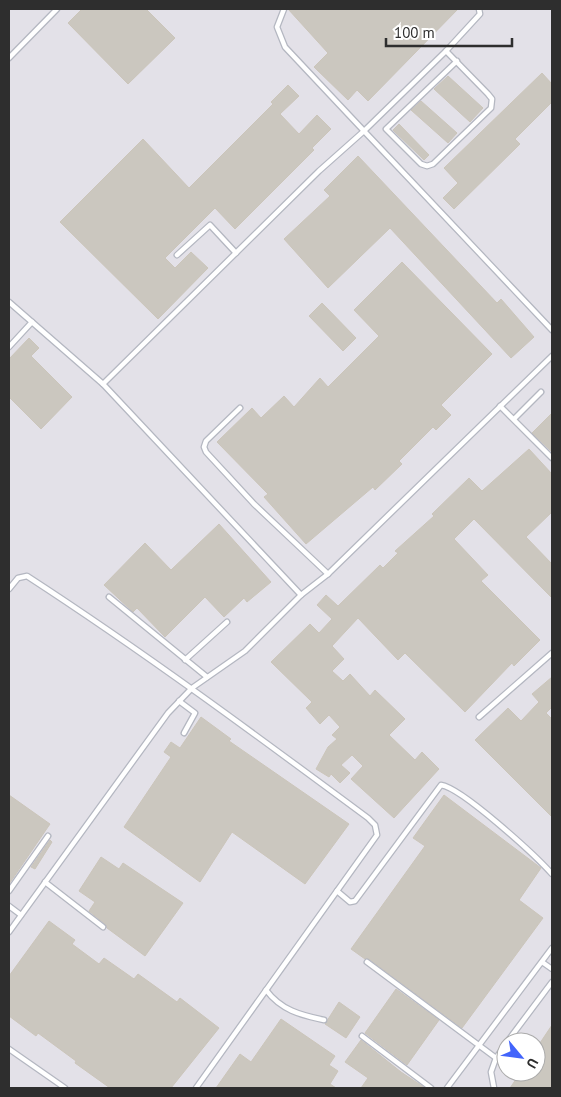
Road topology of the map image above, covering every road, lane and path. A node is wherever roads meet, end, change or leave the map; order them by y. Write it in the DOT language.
graph roads {
  1 [pos="56,9"];
  2 [pos="284,9"];
  3 [pos="479,9"];
  4 [pos="446,51"];
  5 [pos="9,58"];
  6 [pos="457,61"];
  7 [pos="364,131"];
  8 [pos="236,252"];
  9 [pos="177,255"];
  10 [pos="9,302"];
  11 [pos="32,322"];
  12 [pos="552,330"];
  13 [pos="9,346"];
  14 [pos="552,356"];
  15 [pos="103,384"];
  16 [pos="541,392"];
  17 [pos="500,406"];
  18 [pos="240,408"];
  19 [pos="514,419"];
  20 [pos="552,458"];
  21 [pos="328,574"];
  22 [pos="9,589"];
  23 [pos="301,595"];
  24 [pos="108,597"];
  25 [pos="227,622"];
  26 [pos="552,653"];
  27 [pos="185,660"];
  28 [pos="206,677"];
  29 [pos="192,688"];
  30 [pos="179,701"];
  31 [pos="479,717"];
  32 [pos="184,733"];
  33 [pos="48,836"];
  34 [pos="552,874"];
  35 [pos="45,882"];
  36 [pos="9,891"];
  37 [pos="337,891"];
  38 [pos="9,906"];
  39 [pos="21,915"];
  40 [pos="103,927"];
  41 [pos="9,932"];
  42 [pos="552,948"];
  43 [pos="367,962"];
  44 [pos="542,962"];
  45 [pos="552,969"];
  46 [pos="552,982"];
  47 [pos="266,990"];
  48 [pos="324,1020"];
  49 [pos="515,1032"];
  50 [pos="362,1036"];
  51 [pos="480,1044"];
  52 [pos="9,1049"];
  53 [pos="496,1058"];
  54 [pos="65,1088"];
  55 [pos="196,1088"];
  56 [pos="431,1088"];
  57 [pos="447,1088"];
  58 [pos="494,1088"];
  1 -- 5 [label="lane"];
  2 -- 7 [label="lane"];
  3 -- 4 [label="lane"];
  4 -- 6 [label="lane"];
  4 -- 7 [label="lane"];
  6 -- 6 [label="lane"];
  7 -- 8 [label="lane"];
  7 -- 12 [label="lane"];
  8 -- 9 [label="lane"];
  8 -- 15 [label="lane"];
  10 -- 11 [label="lane"];
  11 -- 13 [label="lane"];
  11 -- 15 [label="lane"];
  14 -- 17 [label="lane"];
  15 -- 23 [label="lane"];
  16 -- 19 [label="lane"];
  17 -- 19 [label="lane"];
  17 -- 21 [label="lane"];
  18 -- 21 [label="lane"];
  19 -- 20 [label="lane"];
  21 -- 23 [label="lane"];
  22 -- 29 [label="lane"];
  23 -- 28 [label="lane"];
  24 -- 27 [label="lane"];
  25 -- 27 [label="lane"];
  26 -- 31 [label="lane"];
  27 -- 28 [label="lane"];
  28 -- 29 [label="lane"];
  29 -- 30 [label="lane"];
  29 -- 37 [label="lane"];
  30 -- 32 [label="lane"];
  30 -- 35 [label="lane"];
  33 -- 36 [label="lane"];
  34 -- 37 [label="lane"];
  35 -- 39 [label="lane"];
  35 -- 40 [label="lane"];
  37 -- 47 [label="lane"];
  38 -- 39 [label="lane"];
  39 -- 41 [label="lane"];
  42 -- 44 [label="lane"];
  43 -- 51 [label="lane"];
  44 -- 45 [label="lane"];
  44 -- 51 [label="lane"];
  46 -- 49 [label="lane"];
  47 -- 48 [label="lane"];
  47 -- 55 [label="lane"];
  50 -- 56 [label="lane"];
  51 -- 53 [label="lane"];
  51 -- 57 [label="lane"];
  52 -- 54 [label="lane"];
  53 -- 58 [label="lane"];
}
